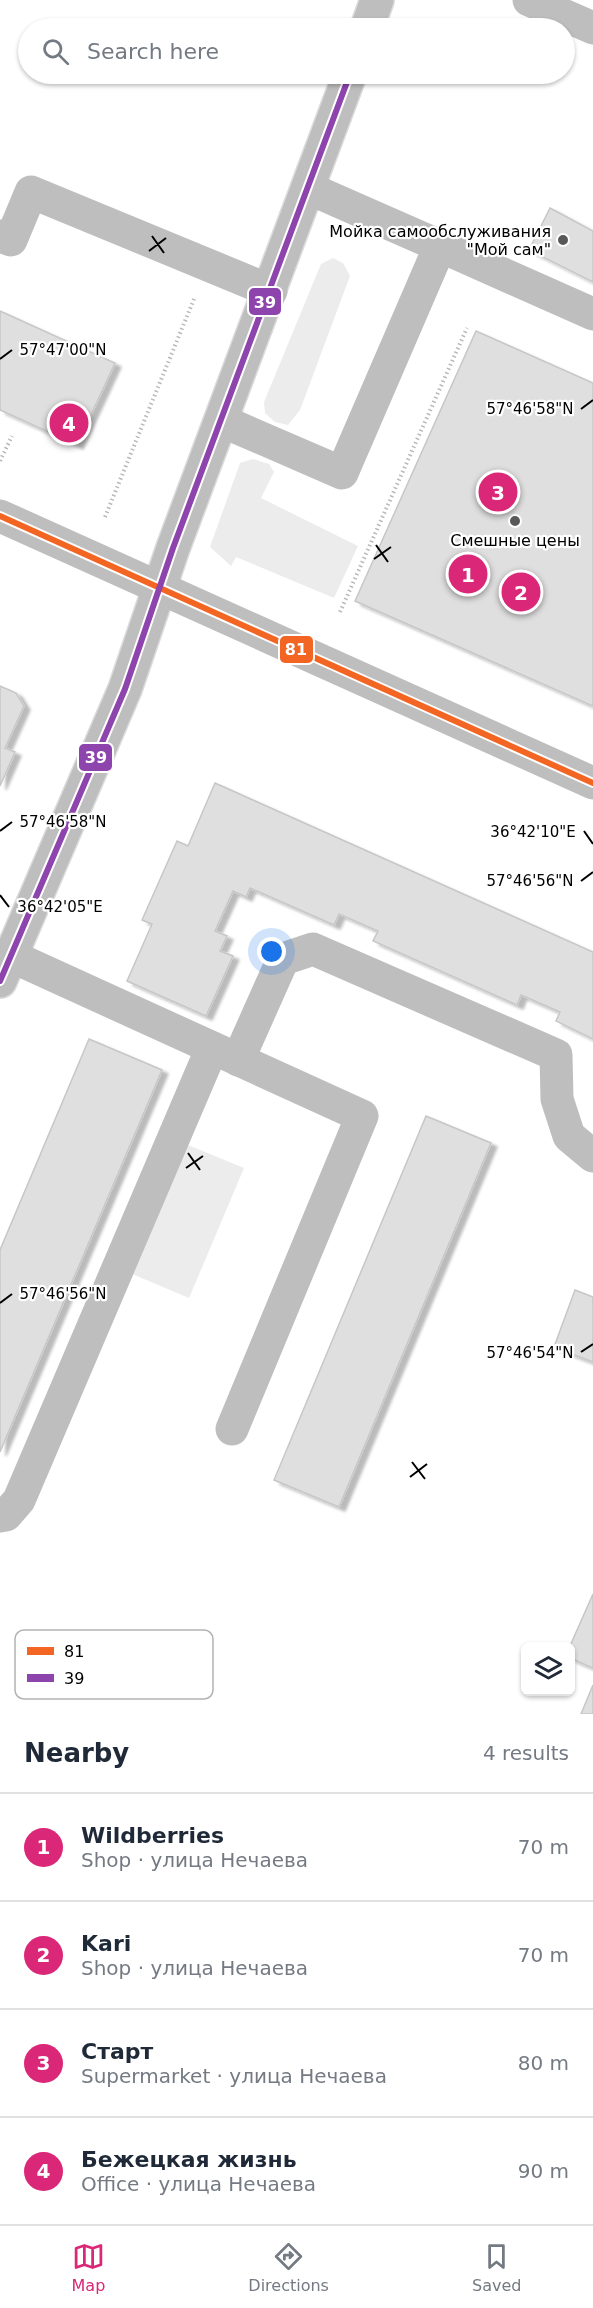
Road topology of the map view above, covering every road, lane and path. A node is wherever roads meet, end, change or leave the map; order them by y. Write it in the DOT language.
graph roads {
  1 [pos="377,0"];
  2 [pos="529,0"];
  3 [pos="371,18"];
  4 [pos="570,18"];
  5 [pos="575,20"];
  6 [pos="593,28"];
  7 [pos="346,84"];
  8 [pos="308,188"];
  9 [pos="0,236"];
  10 [pos="440,246"];
  11 [pos="208,265"];
  12 [pos="271,291"];
  13 [pos="593,314"];
  14 [pos="467,328"];
  15 [pos="222,421"];
  16 [pos="12,436"];
  17 [pos="0,460"];
  18 [pos="0,516"];
  19 [pos="105,517"];
  20 [pos="161,587"];
  21 [pos="340,612"];
  22 [pos="593,783"];
  23 [pos="6,968"];
  24 [pos="225,1054"];
  25 [pos="593,1156"];
  26 [pos="232,1429"];
  27 [pos="0,1516"];
  1 -- 3 [label="main road"];
  2 -- 4 [label="main road"];
  5 -- 6 [label="main road"];
  7 -- 8 [label="main road"];
  8 -- 10 [label="main road"];
  8 -- 12 [label="main road"];
  9 -- 11 [label="main road"];
  10 -- 13 [label="main road"];
  10 -- 15 [label="main road"];
  11 -- 12 [label="main road"];
  11 -- 19 [label="path"];
  12 -- 15 [label="main road"];
  14 -- 21 [label="path"];
  15 -- 20 [label="main road"];
  16 -- 17 [label="path"];
  18 -- 20 [label="main road"];
  20 -- 22 [label="main road"];
  20 -- 23 [label="main road"];
  23 -- 24 [label="main road"];
  24 -- 25 [label="main road"];
  24 -- 26 [label="main road"];
  24 -- 27 [label="main road"];
}
